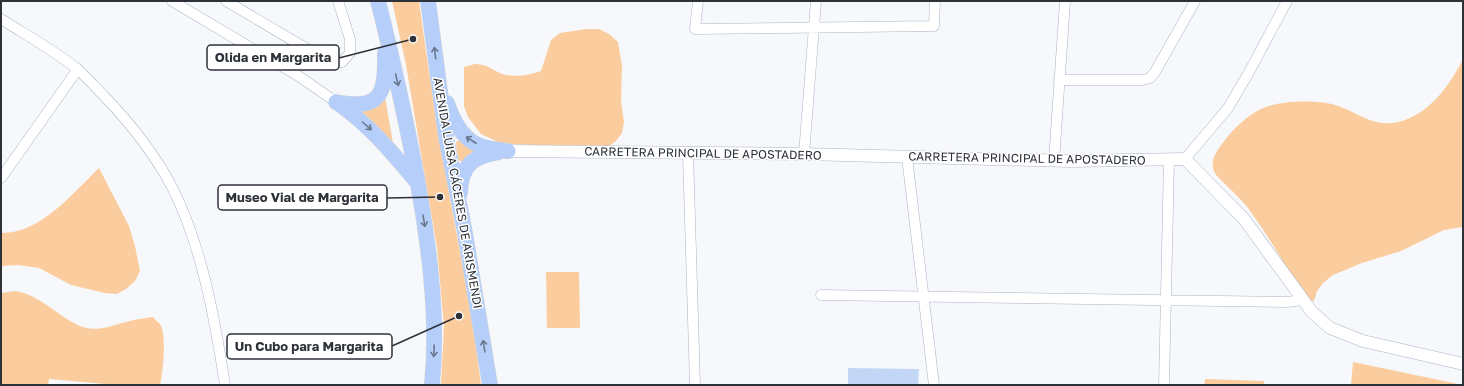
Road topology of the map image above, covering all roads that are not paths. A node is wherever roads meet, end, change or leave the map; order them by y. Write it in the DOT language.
graph roads {
  1 [pos="172,1"];
  2 [pos="226,1"];
  3 [pos="338,1"];
  4 [pos="378,1"];
  5 [pos="428,1"];
  6 [pos="698,1"];
  7 [pos="816,1"];
  8 [pos="935,1"];
  9 [pos="1065,1"];
  10 [pos="1195,1"];
  11 [pos="1287,1"];
  12 [pos="186,5"];
  13 [pos="1,19"];
  14 [pos="384,25"];
  15 [pos="814,28"];
  16 [pos="78,69"];
  17 [pos="437,73"];
  18 [pos="1059,80"];
  19 [pos="336,102"];
  20 [pos="508,151"];
  21 [pos="688,152"];
  22 [pos="804,154"];
  23 [pos="907,157"];
  24 [pos="1185,159"];
  25 [pos="1169,160"];
  26 [pos="1054,161"];
  27 [pos="1,178"];
  28 [pos="418,183"];
  29 [pos="460,208"];
  30 [pos="821,295"];
  31 [pos="924,297"];
  32 [pos="1166,300"];
  33 [pos="1303,300"];
  34 [pos="1463,364"];
  35 [pos="225,385"];
  36 [pos="432,385"];
  37 [pos="490,385"];
  38 [pos="695,385"];
  39 [pos="934,385"];
  40 [pos="1164,385"];
  1 -- 12 [label="street"];
  2 -- 3 [label="street"];
  4 -- 14 [label="main road"];
  17 -- 5 [label="main road, AVENIDA LUISA CÁCERES DE ARISMENDI, one-way"];
  6 -- 15 [label="street"];
  7 -- 15 [label="street"];
  8 -- 15 [label="street"];
  9 -- 18 [label="street"];
  10 -- 18 [label="street"];
  11 -- 24 [label="street"];
  12 -- 19 [label="street"];
  13 -- 16 [label="street"];
  14 -- 19 [label="main road"];
  14 -- 28 [label="main road, one-way"];
  15 -- 22 [label="street"];
  16 -- 27 [label="street"];
  16 -- 35 [label="street"];
  20 -- 17 [label="main road, one-way"];
  17 -- 29 [label="main road, AVENIDA LUISA CÁCERES DE ARISMENDI"];
  18 -- 26 [label="street"];
  19 -- 28 [label="main road, one-way"];
  20 -- 21 [label="street, CARRETERA PRINCIPAL DE APOSTADERO"];
  20 -- 29 [label="main road"];
  21 -- 22 [label="street, CARRETERA PRINCIPAL DE APOSTADERO"];
  21 -- 38 [label="street"];
  22 -- 23 [label="street, CARRETERA PRINCIPAL DE APOSTADERO"];
  23 -- 26 [label="street, CARRETERA PRINCIPAL DE APOSTADERO"];
  23 -- 31 [label="street"];
  24 -- 25 [label="street, CARRETERA PRINCIPAL DE APOSTADERO"];
  24 -- 33 [label="street"];
  25 -- 26 [label="street, CARRETERA PRINCIPAL DE APOSTADERO"];
  25 -- 32 [label="street"];
  28 -- 36 [label="main road, one-way"];
  37 -- 29 [label="main road, AVENIDA LUISA CÁCERES DE ARISMENDI, one-way"];
  30 -- 31 [label="street"];
  31 -- 32 [label="street"];
  31 -- 39 [label="street"];
  32 -- 33 [label="street"];
  32 -- 40 [label="street"];
  33 -- 34 [label="street"];
}
